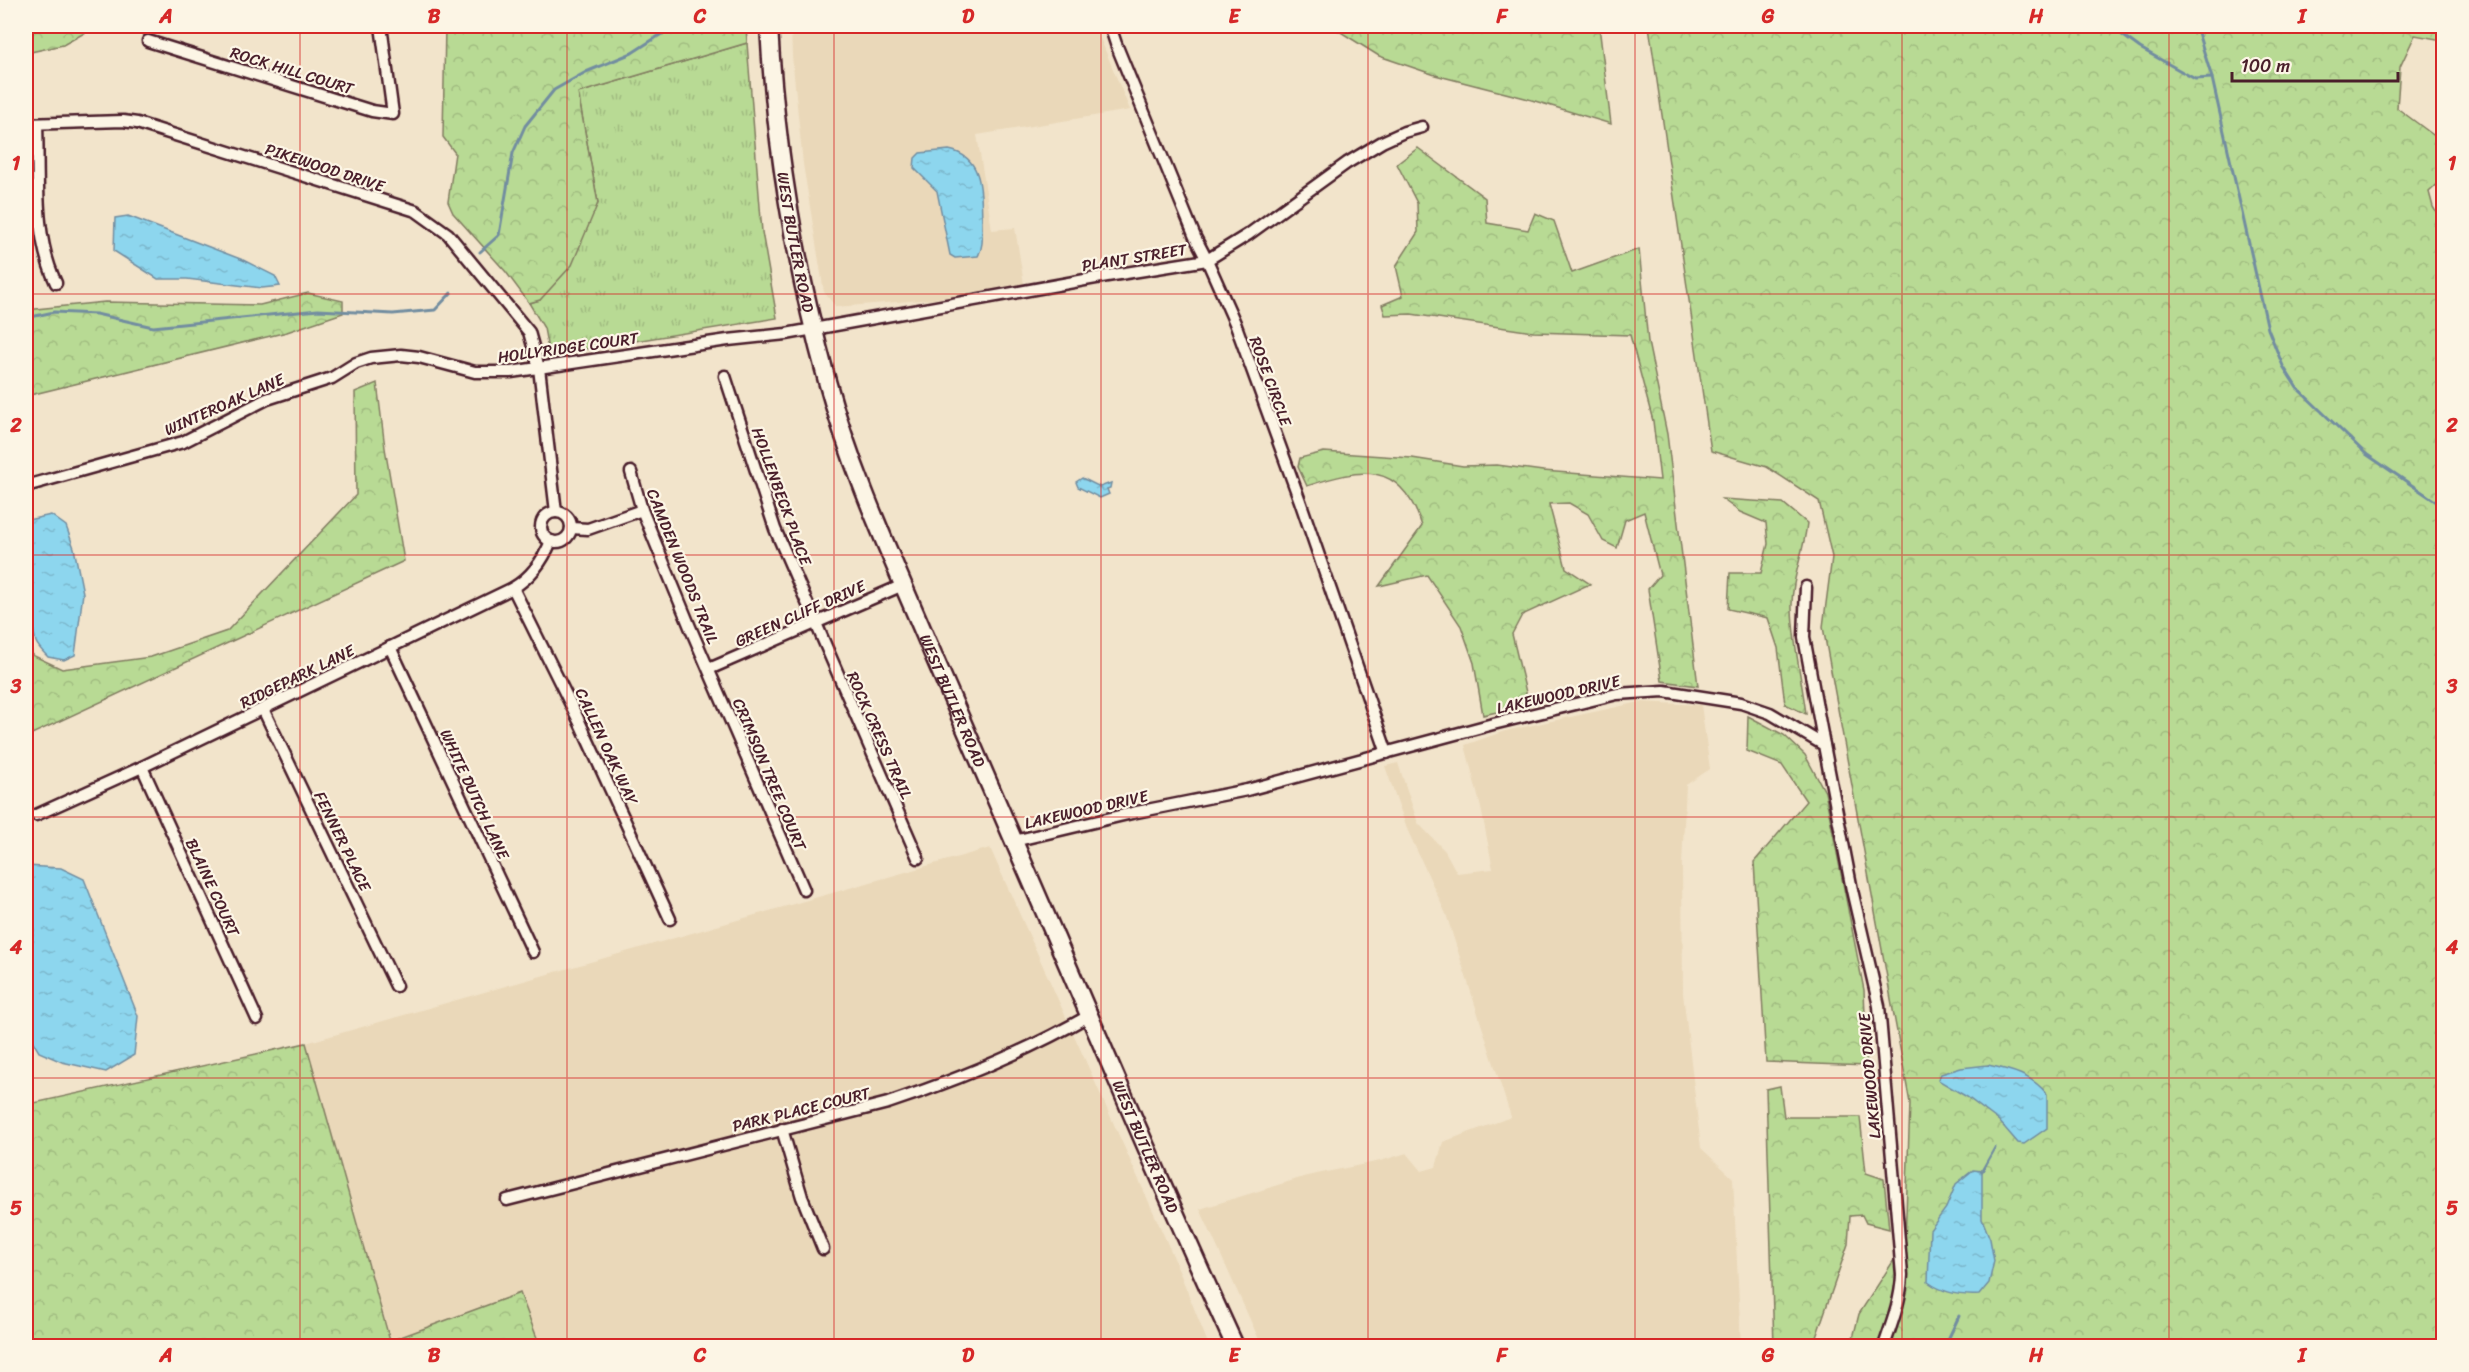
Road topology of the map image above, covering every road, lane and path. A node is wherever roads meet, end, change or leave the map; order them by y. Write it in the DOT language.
graph roads {
  1 [pos="381,26"];
  2 [pos="769,26"];
  3 [pos="1110,26"];
  4 [pos="148,41"];
  5 [pos="31,124"];
  6 [pos="1422,127"];
  7 [pos="1208,260"];
  8 [pos="56,282"];
  9 [pos="814,329"];
  10 [pos="539,368"];
  11 [pos="725,376"];
  12 [pos="332,378"];
  13 [pos="631,472"];
  14 [pos="26,486"];
  15 [pos="642,510"];
  16 [pos="556,513"];
  17 [pos="571,528"];
  18 [pos="551,541"];
  19 [pos="903,585"];
  20 [pos="1806,587"];
  21 [pos="513,588"];
  22 [pos="815,623"];
  23 [pos="390,647"];
  24 [pos="709,669"];
  25 [pos="263,709"];
  26 [pos="1824,745"];
  27 [pos="1387,753"];
  28 [pos="142,767"];
  29 [pos="36,815"];
  30 [pos="1014,841"];
  31 [pos="918,858"];
  32 [pos="804,890"];
  33 [pos="670,919"];
  34 [pos="533,952"];
  35 [pos="396,986"];
  36 [pos="1090,1015"];
  37 [pos="257,1019"];
  38 [pos="782,1129"];
  39 [pos="507,1200"];
  40 [pos="823,1249"];
  41 [pos="1235,1347"];
  42 [pos="1884,1347"];
  1 -- 4 [label="street, ROCK HILL COURT"];
  2 -- 9 [label="main road, WEST BUTLER ROAD"];
  3 -- 7 [label="street, ROSE CIRCLE"];
  5 -- 8 [label="street"];
  5 -- 10 [label="street, PIKEWOOD DRIVE"];
  6 -- 7 [label="street, PLANT STREET"];
  7 -- 9 [label="street, PLANT STREET"];
  7 -- 27 [label="street, ROSE CIRCLE"];
  9 -- 10 [label="street, HOLLYRIDGE COURT"];
  9 -- 19 [label="main road, WEST BUTLER ROAD"];
  10 -- 12 [label="street, HOLLYRIDGE COURT"];
  10 -- 16 [label="street"];
  11 -- 22 [label="street, HOLLENBECK PLACE"];
  12 -- 14 [label="street, WINTEROAK LANE"];
  13 -- 15 [label="street, CAMDEN WOODS TRAIL"];
  15 -- 17 [label="street"];
  15 -- 24 [label="street, CAMDEN WOODS TRAIL"];
  16 -- 17 [label="street"];
  16 -- 18 [label="street"];
  17 -- 18 [label="street"];
  18 -- 21 [label="street, RIDGEPARK LANE"];
  19 -- 22 [label="street, GREEN CLIFF DRIVE"];
  19 -- 30 [label="main road, WEST BUTLER ROAD"];
  20 -- 26 [label="street"];
  21 -- 23 [label="street, RIDGEPARK LANE"];
  21 -- 33 [label="street, CALLEN OAK WAY"];
  22 -- 24 [label="street, GREEN CLIFF DRIVE"];
  22 -- 31 [label="street, ROCK CRESS TRAIL"];
  23 -- 25 [label="street, RIDGEPARK LANE"];
  23 -- 34 [label="street, WHITE DUTCH LANE"];
  24 -- 32 [label="street, CRIMSON TREE COURT"];
  25 -- 28 [label="street, RIDGEPARK LANE"];
  25 -- 35 [label="street, FENNER PLACE"];
  26 -- 27 [label="street, LAKEWOOD DRIVE"];
  26 -- 42 [label="street, LAKEWOOD DRIVE"];
  27 -- 30 [label="street, LAKEWOOD DRIVE"];
  28 -- 29 [label="street, RIDGEPARK LANE"];
  28 -- 37 [label="street, BLAINE COURT"];
  30 -- 36 [label="main road, WEST BUTLER ROAD"];
  36 -- 38 [label="street, PARK PLACE COURT"];
  36 -- 41 [label="main road, WEST BUTLER ROAD"];
  38 -- 39 [label="street, PARK PLACE COURT"];
  38 -- 40 [label="street"];
}
